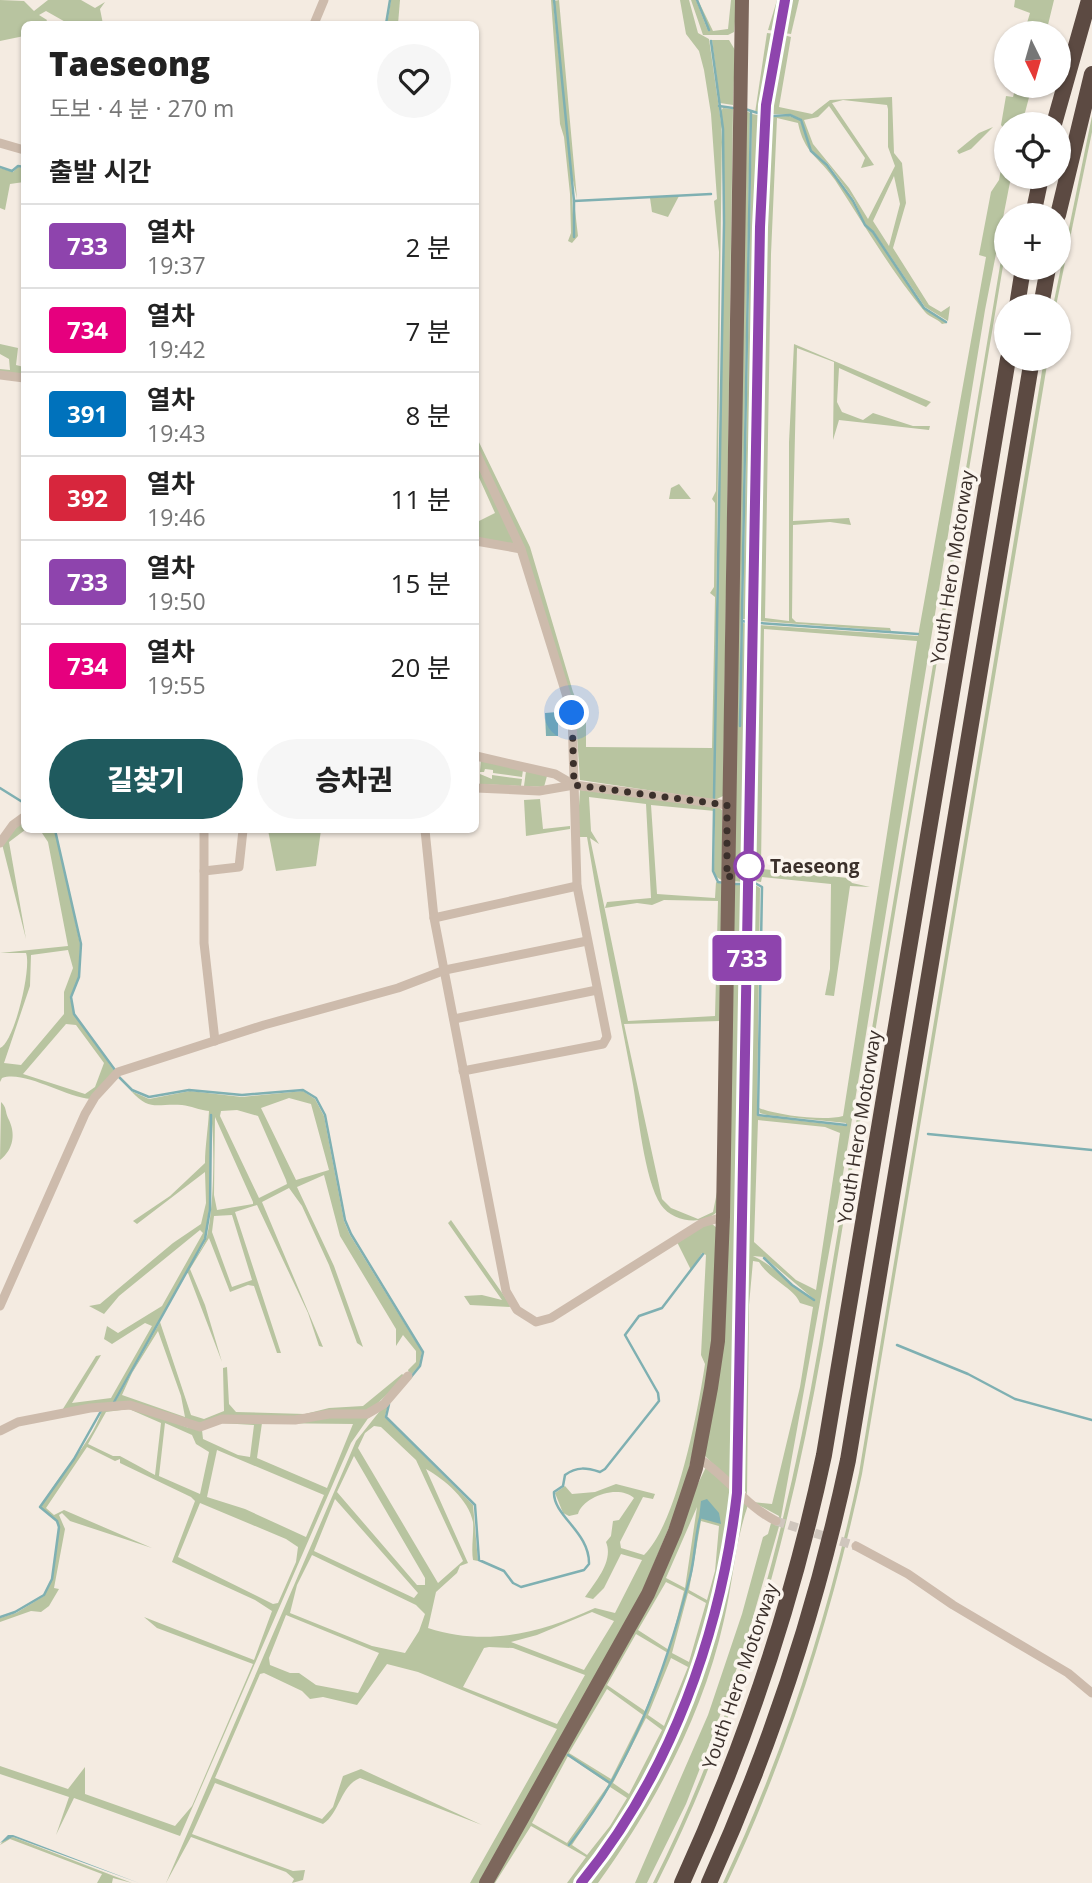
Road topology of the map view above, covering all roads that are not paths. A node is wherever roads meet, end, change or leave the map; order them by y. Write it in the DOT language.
graph roads {
  1 [pos="324,0"];
  2 [pos="742,0"];
  3 [pos="1089,0"];
  4 [pos="315,21"];
  5 [pos="1092,74"];
  6 [pos="1057,112"];
  7 [pos="0,142"];
  8 [pos="21,149"];
  9 [pos="1061,203"];
  10 [pos="1006,371"];
  11 [pos="1030,371"];
  12 [pos="0,375"];
  13 [pos="21,378"];
  14 [pos="479,459"];
  15 [pos="479,542"];
  16 [pos="521,549"];
  17 [pos="479,757"];
  18 [pos="574,785"];
  19 [pos="479,788"];
  20 [pos="727,805"];
  21 [pos="21,819"];
  22 [pos="204,833"];
  23 [pos="243,833"];
  24 [pos="425,833"];
  25 [pos="0,843"];
  26 [pos="204,871"];
  27 [pos="577,886"];
  28 [pos="434,918"];
  29 [pos="587,941"];
  30 [pos="445,970"];
  31 [pos="597,990"];
  32 [pos="454,1019"];
  33 [pos="215,1041"];
  34 [pos="463,1071"];
  35 [pos="723,1217"];
  36 [pos="0,1306"];
  37 [pos="408,1376"];
  38 [pos="0,1430"];
  39 [pos="698,1458"];
  40 [pos="776,1521"];
  41 [pos="856,1546"];
  42 [pos="1092,1693"];
  43 [pos="485,1883"];
  44 [pos="682,1883"];
  45 [pos="709,1883"];
  1 -- 4 [label="street"];
  2 -- 20 [label="main road"];
  3 -- 6 [label="highway"];
  5 -- 9 [label="highway"];
  7 -- 8 [label="street"];
  10 -- 44 [label="highway, Youth Hero Motorway"];
  11 -- 45 [label="highway"];
  12 -- 13 [label="street"];
  14 -- 16 [label="street"];
  15 -- 16 [label="street"];
  16 -- 18 [label="street"];
  17 -- 18 [label="street"];
  18 -- 19 [label="street"];
  18 -- 20 [label="street"];
  18 -- 27 [label="street"];
  20 -- 35 [label="main road"];
  21 -- 25 [label="street"];
  22 -- 26 [label="street"];
  23 -- 26 [label="street"];
  24 -- 28 [label="street"];
  26 -- 33 [label="street"];
  27 -- 28 [label="street"];
  27 -- 29 [label="street"];
  28 -- 30 [label="street"];
  29 -- 30 [label="street"];
  29 -- 31 [label="street"];
  30 -- 32 [label="street"];
  30 -- 33 [label="street"];
  31 -- 32 [label="street"];
  31 -- 34 [label="street"];
  32 -- 34 [label="street"];
  33 -- 36 [label="street"];
  34 -- 35 [label="street"];
  35 -- 39 [label="main road"];
  37 -- 38 [label="street"];
  39 -- 40 [label="street"];
  39 -- 43 [label="main road"];
  41 -- 42 [label="street"];
}
